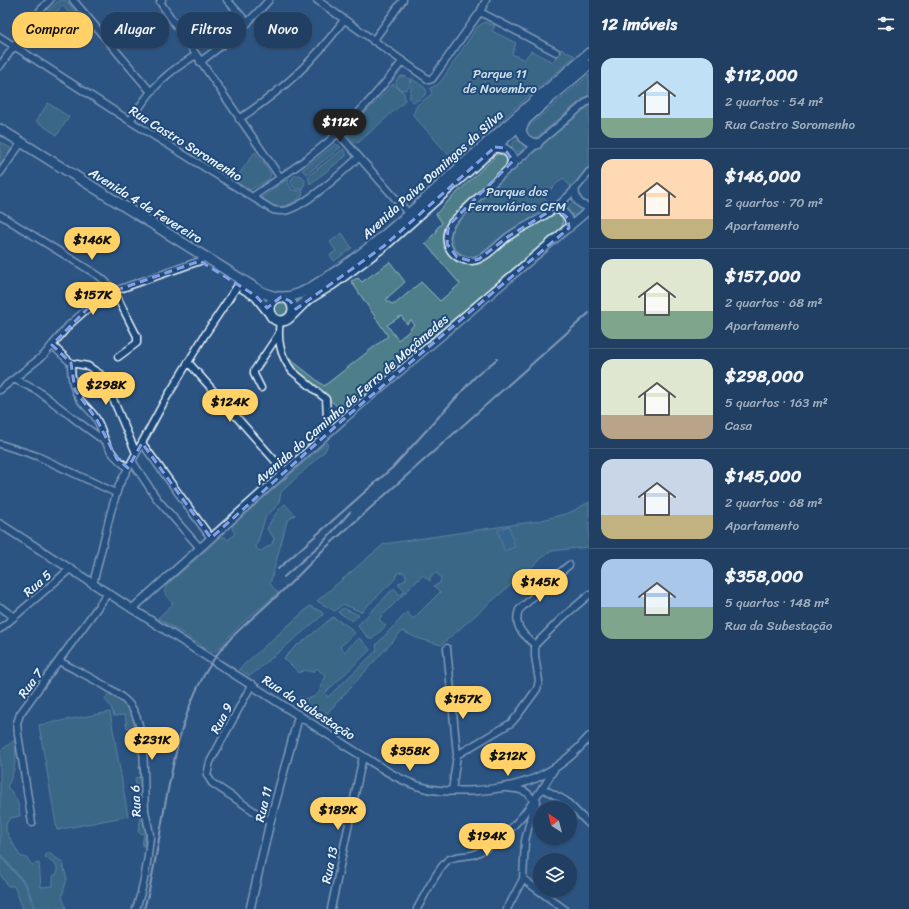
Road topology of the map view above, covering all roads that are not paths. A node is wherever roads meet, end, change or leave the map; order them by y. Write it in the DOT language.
graph roads {
  1 [pos="50,0"];
  2 [pos="73,0"];
  3 [pos="162,0"];
  4 [pos="227,0"];
  5 [pos="269,0"];
  6 [pos="317,0"];
  7 [pos="403,0"];
  8 [pos="486,0"];
  9 [pos="39,12"];
  10 [pos="480,12"];
  11 [pos="344,20"];
  12 [pos="248,23"];
  13 [pos="0,37"];
  14 [pos="373,41"];
  15 [pos="12,45"];
  16 [pos="13,48"];
  17 [pos="17,48"];
  18 [pos="556,52"];
  19 [pos="589,53"];
  20 [pos="196,55"];
  21 [pos="200,62"];
  22 [pos="402,62"];
  23 [pos="589,65"];
  24 [pos="0,66"];
  25 [pos="151,92"];
  26 [pos="589,100"];
  27 [pos="527,118"];
  28 [pos="239,119"];
  29 [pos="130,121"];
  30 [pos="0,128"];
  31 [pos="338,133"];
  32 [pos="0,134"];
  33 [pos="537,144"];
  34 [pos="19,146"];
  35 [pos="495,147"];
  36 [pos="359,157"];
  37 [pos="511,166"];
  38 [pos="589,172"];
  39 [pos="0,173"];
  40 [pos="280,177"];
  41 [pos="576,189"];
  42 [pos="252,197"];
  43 [pos="589,207"];
  44 [pos="555,208"];
  45 [pos="589,210"];
  46 [pos="410,214"];
  47 [pos="0,215"];
  48 [pos="569,228"];
  49 [pos="200,261"];
  50 [pos="238,285"];
  51 [pos="114,291"];
  52 [pos="281,297"];
  53 [pos="271,315"];
  54 [pos="284,319"];
  55 [pos="278,335"];
  56 [pos="52,345"];
  57 [pos="118,357"];
  58 [pos="188,362"];
  59 [pos="71,363"];
  60 [pos="14,379"];
  61 [pos="261,388"];
  62 [pos="0,390"];
  63 [pos="328,433"];
  64 [pos="106,442"];
  65 [pos="142,443"];
  66 [pos="0,444"];
  67 [pos="136,453"];
  68 [pos="132,461"];
  69 [pos="128,468"];
  70 [pos="285,472"];
  71 [pos="116,493"];
  72 [pos="0,524"];
  73 [pos="211,538"];
  74 [pos="200,548"];
  75 [pos="569,565"];
  76 [pos="70,569"];
  77 [pos="93,584"];
  78 [pos="108,593"];
  79 [pos="589,595"];
  80 [pos="0,608"];
  81 [pos="132,609"];
  82 [pos="14,617"];
  83 [pos="0,629"];
  84 [pos="535,645"];
  85 [pos="447,648"];
  86 [pos="59,661"];
  87 [pos="252,684"];
  88 [pos="299,714"];
  89 [pos="589,737"];
  90 [pos="363,756"];
  91 [pos="457,756"];
  92 [pos="556,767"];
  93 [pos="503,788"];
  94 [pos="542,788"];
  95 [pos="452,791"];
  96 [pos="534,801"];
  97 [pos="533,802"];
  98 [pos="270,822"];
  99 [pos="32,824"];
  100 [pos="589,824"];
  101 [pos="523,879"];
  102 [pos="136,909"];
  103 [pos="251,909"];
  104 [pos="331,909"];
  105 [pos="417,909"];
  106 [pos="507,909"];
  107 [pos="564,909"];
  1 -- 9 [label="street"];
  2 -- 25 [label="street"];
  3 -- 20 [label="street"];
  4 -- 12 [label="street"];
  5 -- 12 [label="street"];
  6 -- 11 [label="street"];
  7 -- 14 [label="street"];
  8 -- 10 [label="street"];
  10 -- 18 [label="street"];
  10 -- 22 [label="street"];
  11 -- 14 [label="street"];
  11 -- 28 [label="street"];
  12 -- 21 [label="street"];
  13 -- 15 [label="street, Rua Castro Soromenho"];
  14 -- 22 [label="street"];
  16 -- 24 [label="street"];
  17 -- 29 [label="street, Rua Castro Soromenho"];
  19 -- 46 [label="main road, Avenida Paiva Domingos da Silva"];
  20 -- 21 [label="street"];
  20 -- 25 [label="street"];
  21 -- 28 [label="street"];
  22 -- 31 [label="street"];
  23 -- 27 [label="main road, Avenida Paiva Domingos da Silva"];
  25 -- 29 [label="street"];
  26 -- 33 [label="street"];
  27 -- 33 [label="main road"];
  27 -- 35 [label="main road, Avenida Paiva Domingos da Silva"];
  28 -- 40 [label="street"];
  29 -- 42 [label="street, Rua Castro Soromenho"];
  30 -- 52 [label="main road, Avenida 4 de Fevereiro"];
  31 -- 36 [label="street"];
  31 -- 40 [label="street"];
  32 -- 34 [label="main road, Avenida 4 de Fevereiro"];
  33 -- 37 [label="street"];
  34 -- 39 [label="street"];
  34 -- 49 [label="main road, Avenida 4 de Fevereiro"];
  35 -- 37 [label="main road"];
  35 -- 54 [label="main road, Avenida Paiva Domingos da Silva"];
  36 -- 42 [label="street, Rua Castro Soromenho"];
  36 -- 46 [label="street"];
  37 -- 44 [label="street"];
  38 -- 41 [label="street"];
  40 -- 42 [label="street"];
  41 -- 43 [label="street"];
  41 -- 44 [label="street"];
  44 -- 48 [label="street"];
  45 -- 48 [label="street, Avenida do Caminho de Ferro de Moçâmedes"];
  46 -- 52 [label="main road, Avenida Paiva Domingos da Silva"];
  47 -- 51 [label="street"];
  48 -- 63 [label="street, Avenida do Caminho de Ferro de Moçâmedes"];
  49 -- 50 [label="main road, Avenida 4 de Fevereiro"];
  49 -- 51 [label="street"];
  50 -- 53 [label="main road, Avenida 4 de Fevereiro"];
  50 -- 58 [label="street"];
  51 -- 56 [label="street"];
  51 -- 57 [label="street"];
  52 -- 53 [label="main road"];
  52 -- 54 [label="main road"];
  53 -- 54 [label="main road"];
  54 -- 55 [label="street"];
  55 -- 61 [label="street"];
  55 -- 63 [label="street"];
  56 -- 59 [label="street"];
  56 -- 60 [label="street"];
  58 -- 65 [label="street"];
  58 -- 70 [label="street"];
  59 -- 64 [label="street"];
  59 -- 67 [label="street"];
  60 -- 62 [label="street"];
  60 -- 64 [label="street"];
  63 -- 70 [label="street, Avenida do Caminho de Ferro de Moçâmedes"];
  64 -- 69 [label="street"];
  65 -- 67 [label="street"];
  65 -- 73 [label="street"];
  66 -- 71 [label="street"];
  67 -- 68 [label="street"];
  68 -- 69 [label="street"];
  68 -- 74 [label="street"];
  69 -- 71 [label="street"];
  70 -- 73 [label="street, Avenida do Caminho de Ferro de Moçâmedes"];
  71 -- 77 [label="street"];
  72 -- 76 [label="street, Rua da Subestação"];
  73 -- 74 [label="street, Avenida do Caminho de Ferro de Moçâmedes"];
  74 -- 81 [label="street, Avenida do Caminho de Ferro de Moçâmedes"];
  75 -- 84 [label="street"];
  76 -- 77 [label="street, Rua da Subestação"];
  76 -- 82 [label="street, Rua 5"];
  77 -- 78 [label="street, Rua da Subestação"];
  78 -- 81 [label="street, Rua da Subestação"];
  78 -- 86 [label="street, Rua 7"];
  79 -- 84 [label="street"];
  80 -- 82 [label="street"];
  81 -- 87 [label="street, Rua da Subestação"];
  82 -- 83 [label="street, Rua 5"];
  84 -- 91 [label="street"];
  85 -- 91 [label="street"];
  86 -- 99 [label="street, Rua 7"];
  86 -- 102 [label="street, Rua 6"];
  87 -- 88 [label="street, Rua da Subestação"];
  87 -- 98 [label="street, Rua 9"];
  88 -- 90 [label="street, Rua da Subestação"];
  88 -- 98 [label="street, Rua 11"];
  89 -- 92 [label="street, Rua da Subestação"];
  90 -- 95 [label="street, Rua da Subestação"];
  90 -- 104 [label="street, Rua 13"];
  91 -- 95 [label="street"];
  92 -- 93 [label="street, Rua da Subestação"];
  92 -- 94 [label="street"];
  93 -- 95 [label="street, Rua da Subestação"];
  93 -- 97 [label="street"];
  94 -- 96 [label="street"];
  94 -- 100 [label="street"];
  94 -- 101 [label="street"];
  97 -- 105 [label="street"];
  98 -- 103 [label="street, Rua 11"];
  101 -- 106 [label="street"];
  101 -- 107 [label="street"];
}
